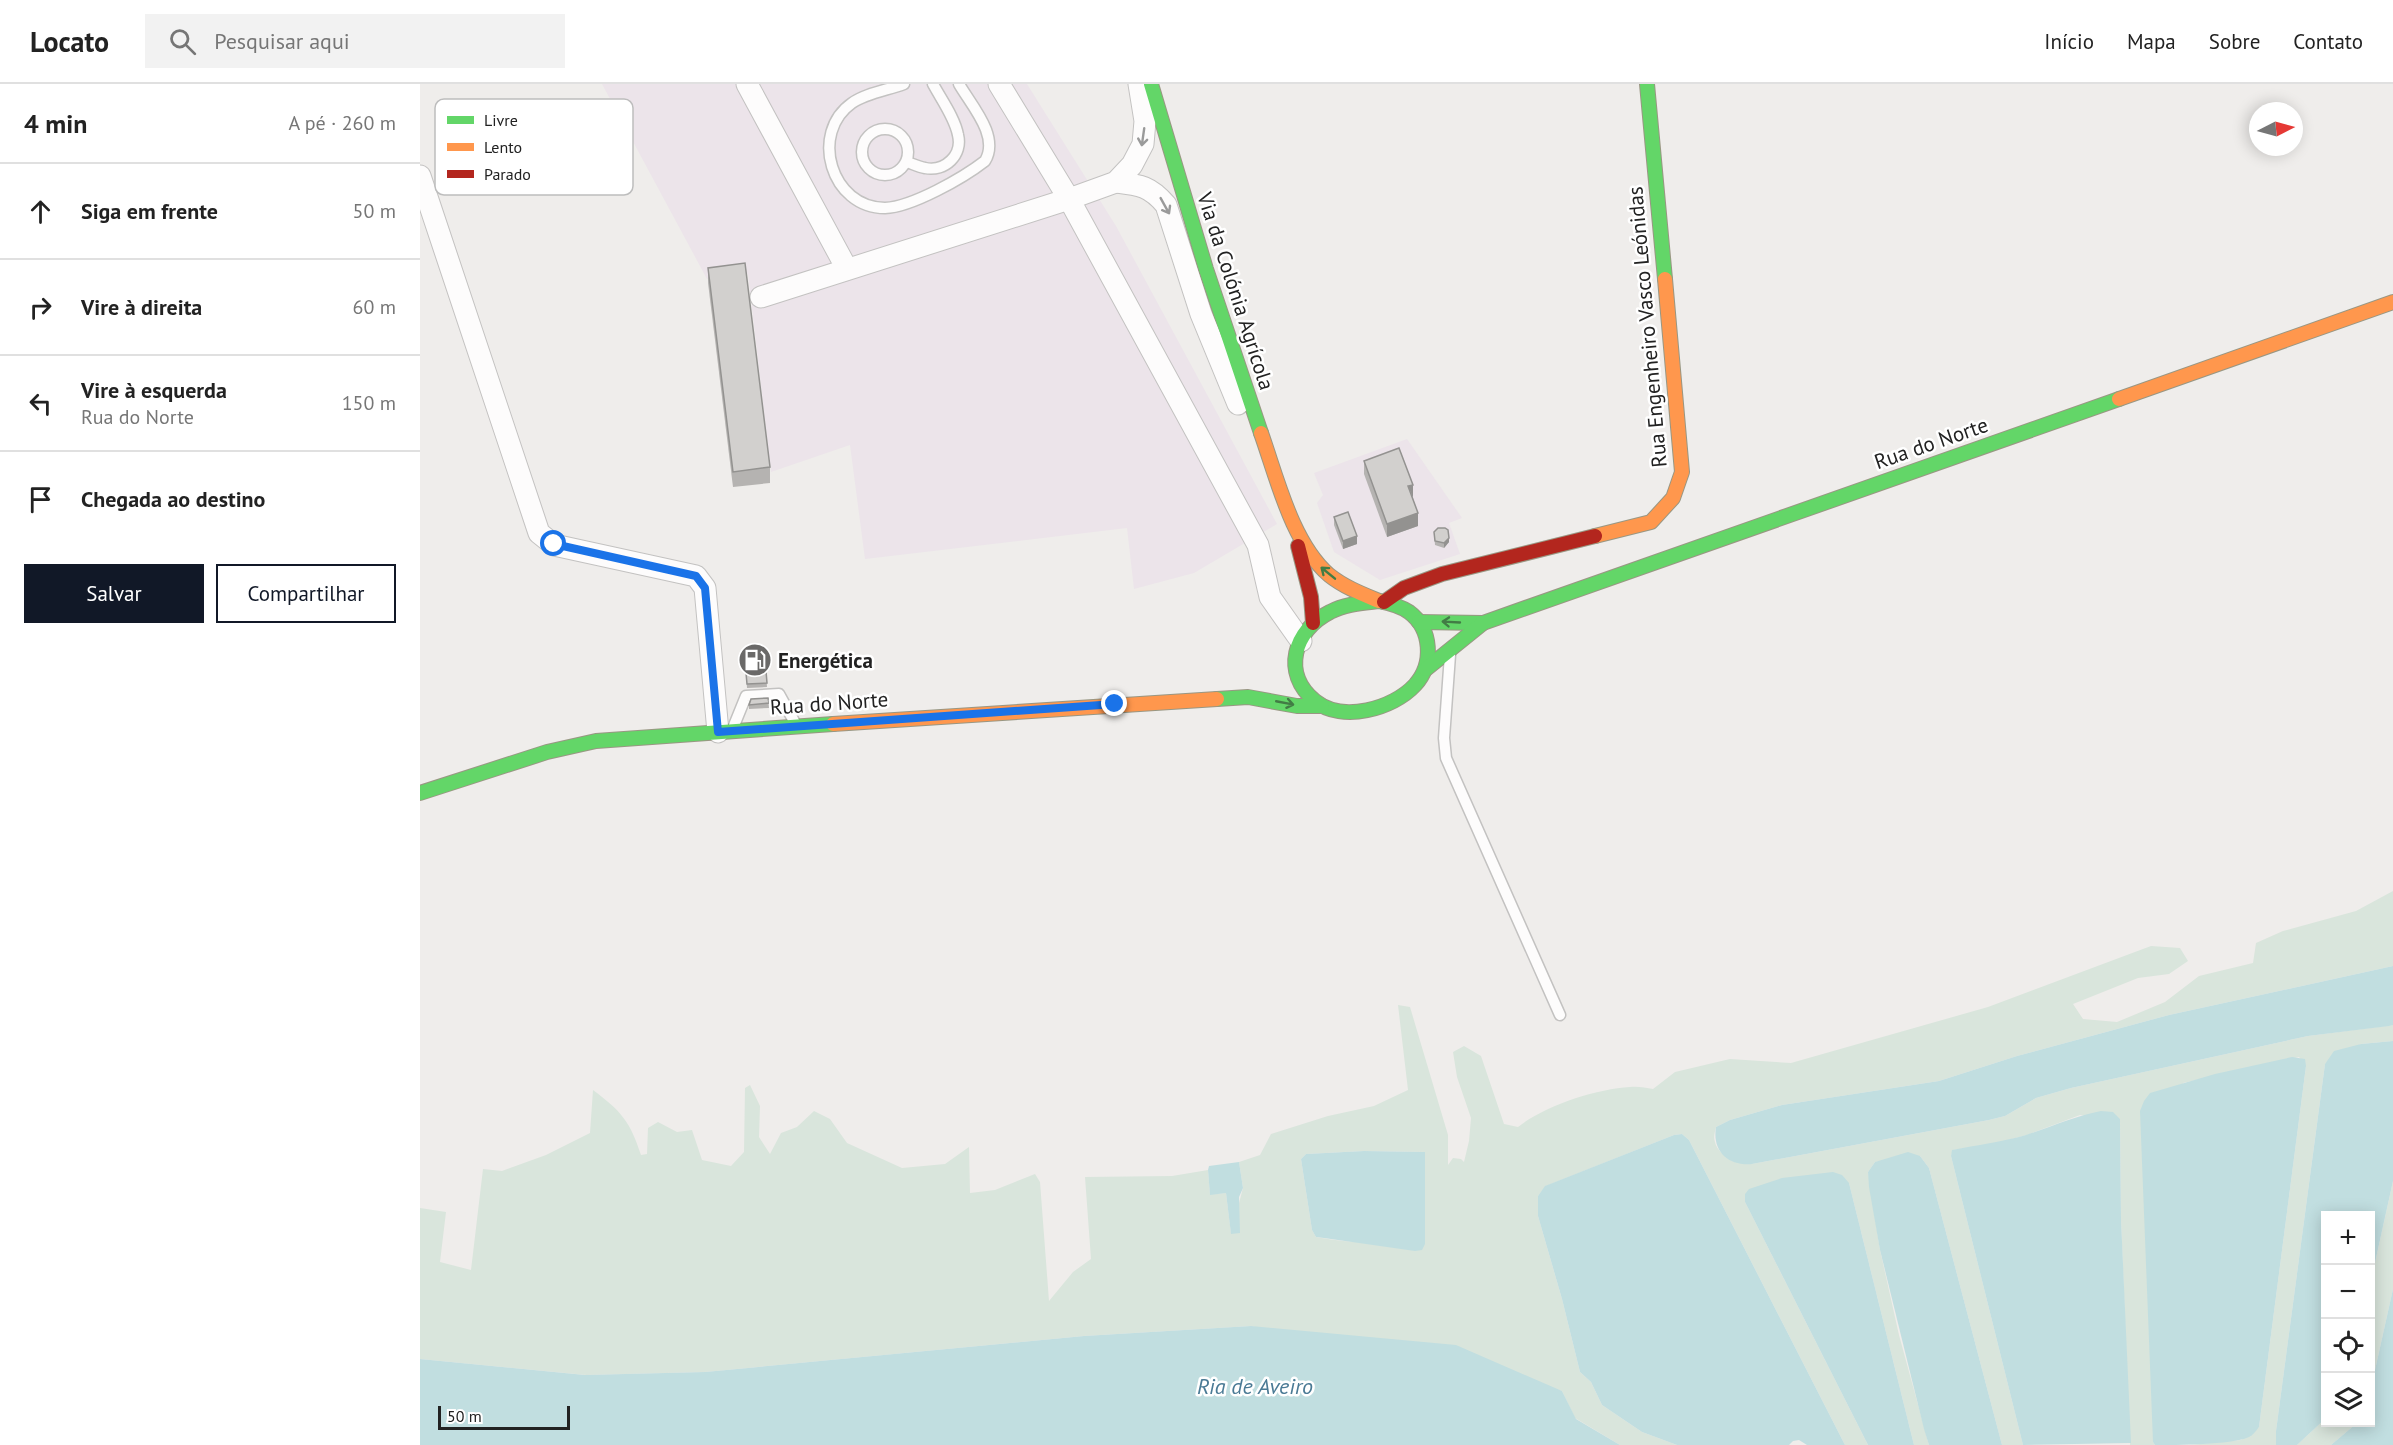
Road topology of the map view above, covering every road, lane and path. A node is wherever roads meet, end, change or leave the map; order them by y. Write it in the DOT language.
graph roads {
  1 [pos="747,84"];
  2 [pos="904,84"];
  3 [pos="933,84"];
  4 [pos="959,84"];
  5 [pos="999,84"];
  6 [pos="1139,84"];
  7 [pos="1151,84"];
  8 [pos="1647,84"];
  9 [pos="907,162"];
  10 [pos="420,176"];
  11 [pos="1116,182"];
  12 [pos="1069,199"];
  13 [pos="848,269"];
  14 [pos="761,297"];
  15 [pos="2393,302"];
  16 [pos="1254,414"];
  17 [pos="1289,509"];
  18 [pos="1442,574"];
  19 [pos="1382,602"];
  20 [pos="1414,617"];
  21 [pos="1313,623"];
  22 [pos="1483,624"];
  23 [pos="1301,641"];
  24 [pos="1450,649"];
  25 [pos="1293,661"];
  26 [pos="1426,669"];
  27 [pos="1283,673"];
  28 [pos="1270,685"];
  29 [pos="1248,697"];
  30 [pos="1322,706"];
  31 [pos="797,726"];
  32 [pos="725,731"];
  33 [pos="420,793"];
  34 [pos="1560,1016"];
  1 -- 13 [label="street"];
  2 -- 4 [label="lane"];
  3 -- 9 [label="lane"];
  5 -- 12 [label="street"];
  6 -- 11 [label="street, one-way"];
  7 -- 16 [label="main road, Via da Colónia Agrícola"];
  8 -- 18 [label="main road, Rua Engenheiro Vasco Leónidas"];
  9 -- 9 [label="lane"];
  10 -- 32 [label="street"];
  11 -- 12 [label="street"];
  11 -- 16 [label="street, one-way"];
  12 -- 13 [label="street"];
  12 -- 23 [label="street"];
  13 -- 14 [label="street"];
  15 -- 22 [label="main road, Rua do Norte"];
  16 -- 17 [label="main road, Via da Colónia Agrícola"];
  19 -- 17 [label="main road, Via da Colónia Agrícola, one-way"];
  17 -- 21 [label="main road, Via da Colónia Agrícola"];
  18 -- 19 [label="main road, Rua Engenheiro Vasco Leónidas"];
  18 -- 20 [label="street"];
  19 -- 20 [label="main road"];
  19 -- 21 [label="main road"];
  22 -- 20 [label="main road, Rua do Norte, one-way"];
  20 -- 26 [label="main road"];
  21 -- 23 [label="main road"];
  22 -- 24 [label="main road, Rua do Norte"];
  23 -- 25 [label="main road"];
  24 -- 26 [label="main road, Rua do Norte"];
  24 -- 34 [label="lane"];
  25 -- 27 [label="main road"];
  25 -- 30 [label="main road"];
  26 -- 30 [label="main road"];
  28 -- 29 [label="main road, Rua do Norte"];
  29 -- 30 [label="main road, Rua do Norte, one-way"];
  29 -- 31 [label="main road, Rua do Norte"];
  31 -- 32 [label="main road, Rua do Norte"];
  31 -- 32 [label="lane"];
  32 -- 33 [label="main road, Rua do Norte"];
}
